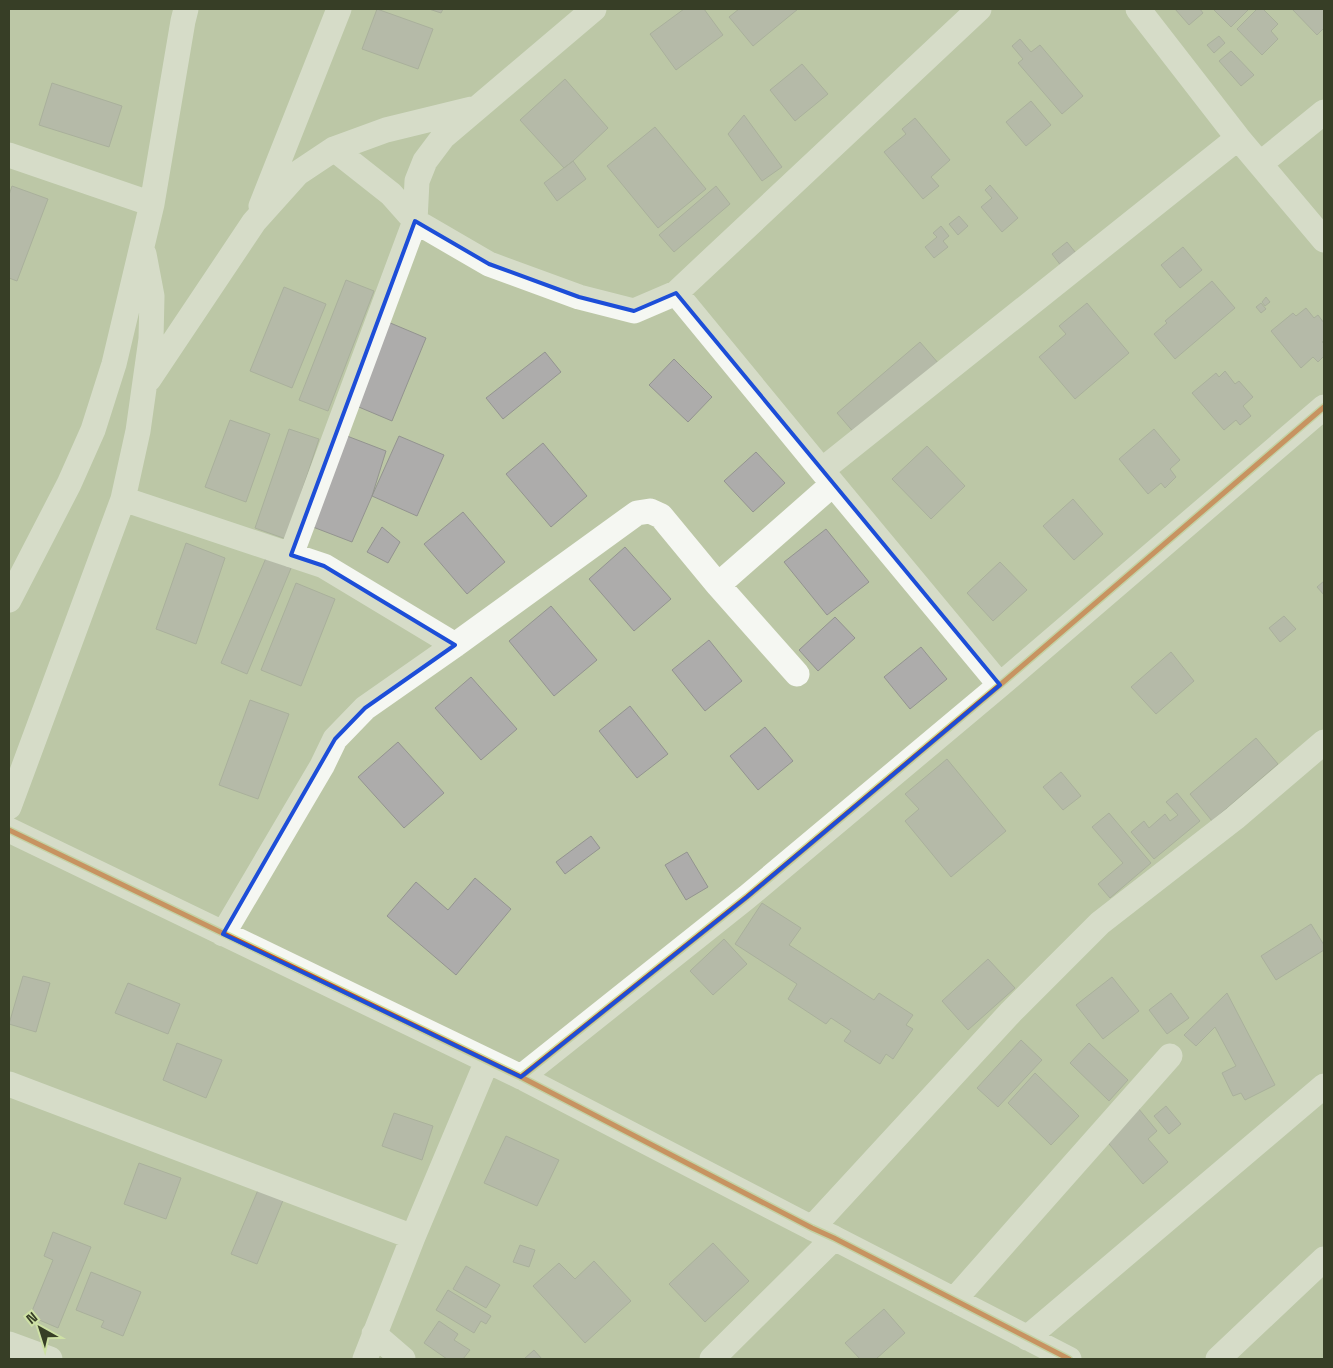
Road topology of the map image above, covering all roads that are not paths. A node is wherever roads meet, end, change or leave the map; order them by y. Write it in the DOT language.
graph roads {
  1 [pos="186,9"];
  2 [pos="339,9"];
  3 [pos="594,9"];
  4 [pos="979,9"];
  5 [pos="1138,9"];
  6 [pos="477,107"];
  7 [pos="1324,112"];
  8 [pos="1238,138"];
  9 [pos="334,149"];
  10 [pos="9,155"];
  11 [pos="1260,164"];
  12 [pos="152,204"];
  13 [pos="415,221"];
  14 [pos="254,222"];
  15 [pos="1324,240"];
  16 [pos="142,246"];
  17 [pos="676,292"];
  18 [pos="145,385"];
  19 [pos="1324,407"];
  20 [pos="827,477"];
  21 [pos="123,499"];
  22 [pos="291,555"];
  23 [pos="718,585"];
  24 [pos="9,600"];
  25 [pos="455,645"];
  26 [pos="797,674"];
  27 [pos="1000,685"];
  28 [pos="1324,742"];
  29 [pos="9,807"];
  30 [pos="9,830"];
  31 [pos="223,934"];
  32 [pos="1170,1056"];
  33 [pos="487,1061"];
  34 [pos="521,1077"];
  35 [pos="9,1084"];
  36 [pos="1324,1086"];
  37 [pos="823,1233"];
  38 [pos="413,1237"];
  39 [pos="1324,1260"];
  40 [pos="954,1300"];
  41 [pos="374,1334"];
  42 [pos="1027,1338"];
  43 [pos="9,1344"];
  44 [pos="50,1359"];
  45 [pos="365,1359"];
  46 [pos="403,1359"];
  47 [pos="712,1359"];
  48 [pos="1068,1359"];
  49 [pos="1218,1359"];
  1 -- 12 [label="street"];
  2 -- 14 [label="street"];
  3 -- 6 [label="street"];
  4 -- 17 [label="street"];
  5 -- 8 [label="street"];
  6 -- 9 [label="street"];
  6 -- 13 [label="street"];
  7 -- 11 [label="street"];
  8 -- 11 [label="street"];
  8 -- 20 [label="street"];
  9 -- 13 [label="street"];
  9 -- 14 [label="street"];
  10 -- 12 [label="street"];
  11 -- 15 [label="street"];
  12 -- 16 [label="street"];
  13 -- 17 [label="street"];
  13 -- 22 [label="street"];
  14 -- 18 [label="street"];
  16 -- 18 [label="street"];
  16 -- 24 [label="street"];
  17 -- 20 [label="street"];
  18 -- 21 [label="street"];
  19 -- 27 [label="street"];
  20 -- 23 [label="street"];
  20 -- 27 [label="street"];
  21 -- 22 [label="street"];
  21 -- 29 [label="street"];
  22 -- 25 [label="street"];
  23 -- 25 [label="street"];
  23 -- 26 [label="street"];
  25 -- 31 [label="street"];
  27 -- 34 [label="street"];
  28 -- 37 [label="street"];
  30 -- 31 [label="street"];
  31 -- 33 [label="street"];
  32 -- 40 [label="street"];
  33 -- 34 [label="street"];
  33 -- 38 [label="street"];
  34 -- 37 [label="street"];
  35 -- 38 [label="street"];
  36 -- 42 [label="street"];
  37 -- 40 [label="street"];
  37 -- 47 [label="street"];
  38 -- 41 [label="street"];
  39 -- 49 [label="street"];
  40 -- 42 [label="street"];
  41 -- 45 [label="street"];
  41 -- 46 [label="street"];
  42 -- 48 [label="street"];
  43 -- 44 [label="street"];
}
